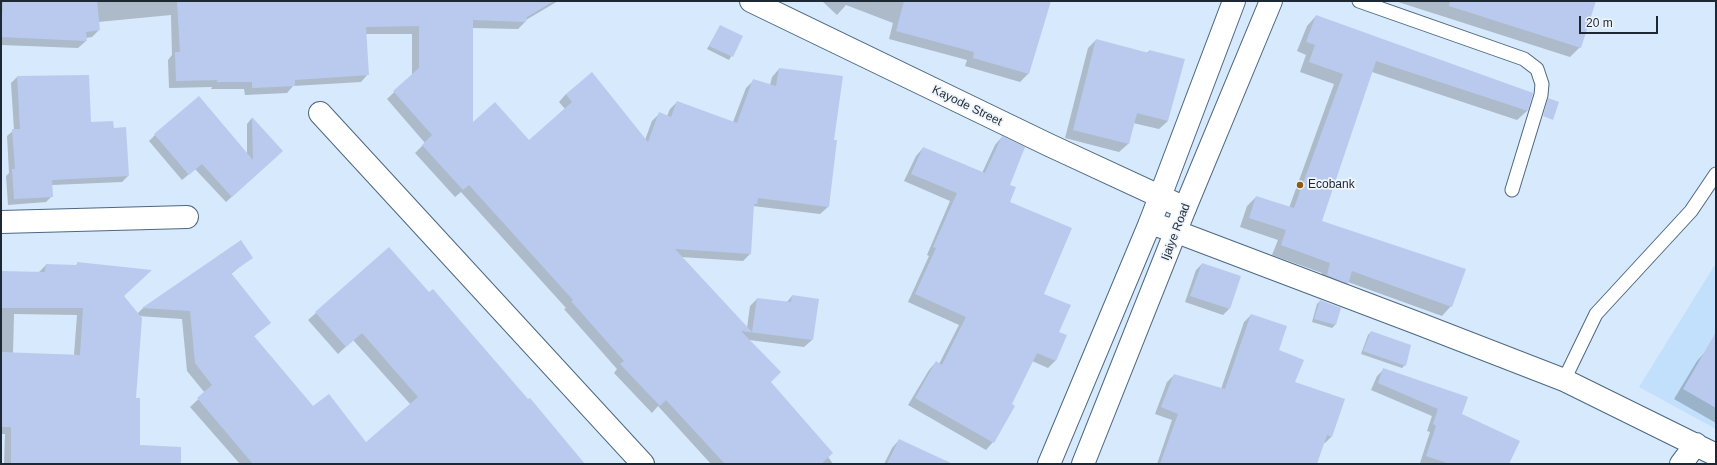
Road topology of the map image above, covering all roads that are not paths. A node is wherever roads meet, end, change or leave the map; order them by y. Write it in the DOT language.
graph roads {
  1 [pos="751,1"];
  2 [pos="1234,1"];
  3 [pos="1271,1"];
  4 [pos="1359,1"];
  5 [pos="320,113"];
  6 [pos="1716,174"];
  7 [pos="1512,190"];
  8 [pos="1160,197"];
  9 [pos="1185,208"];
  10 [pos="187,217"];
  11 [pos="1,222"];
  12 [pos="1150,223"];
  13 [pos="1177,232"];
  14 [pos="1564,380"];
  15 [pos="1696,444"];
  16 [pos="1716,454"];
  17 [pos="643,464"];
  18 [pos="1049,464"];
  19 [pos="1083,464"];
  20 [pos="1681,464"];
  1 -- 8 [label="street, Kayode Street"];
  2 -- 8 [label="street"];
  3 -- 9 [label="street, Ijaiye Road"];
  4 -- 7 [label="lane"];
  5 -- 17 [label="street"];
  6 -- 14 [label="lane"];
  8 -- 9 [label="street, Kayode Street"];
  8 -- 12 [label="street"];
  9 -- 13 [label="street, Ijaiye Road"];
  10 -- 11 [label="street"];
  12 -- 13 [label="street"];
  12 -- 18 [label="street"];
  13 -- 14 [label="street"];
  13 -- 19 [label="street, Ijaiye Road"];
  14 -- 15 [label="street"];
  15 -- 16 [label="street"];
  15 -- 20 [label="street"];
}
